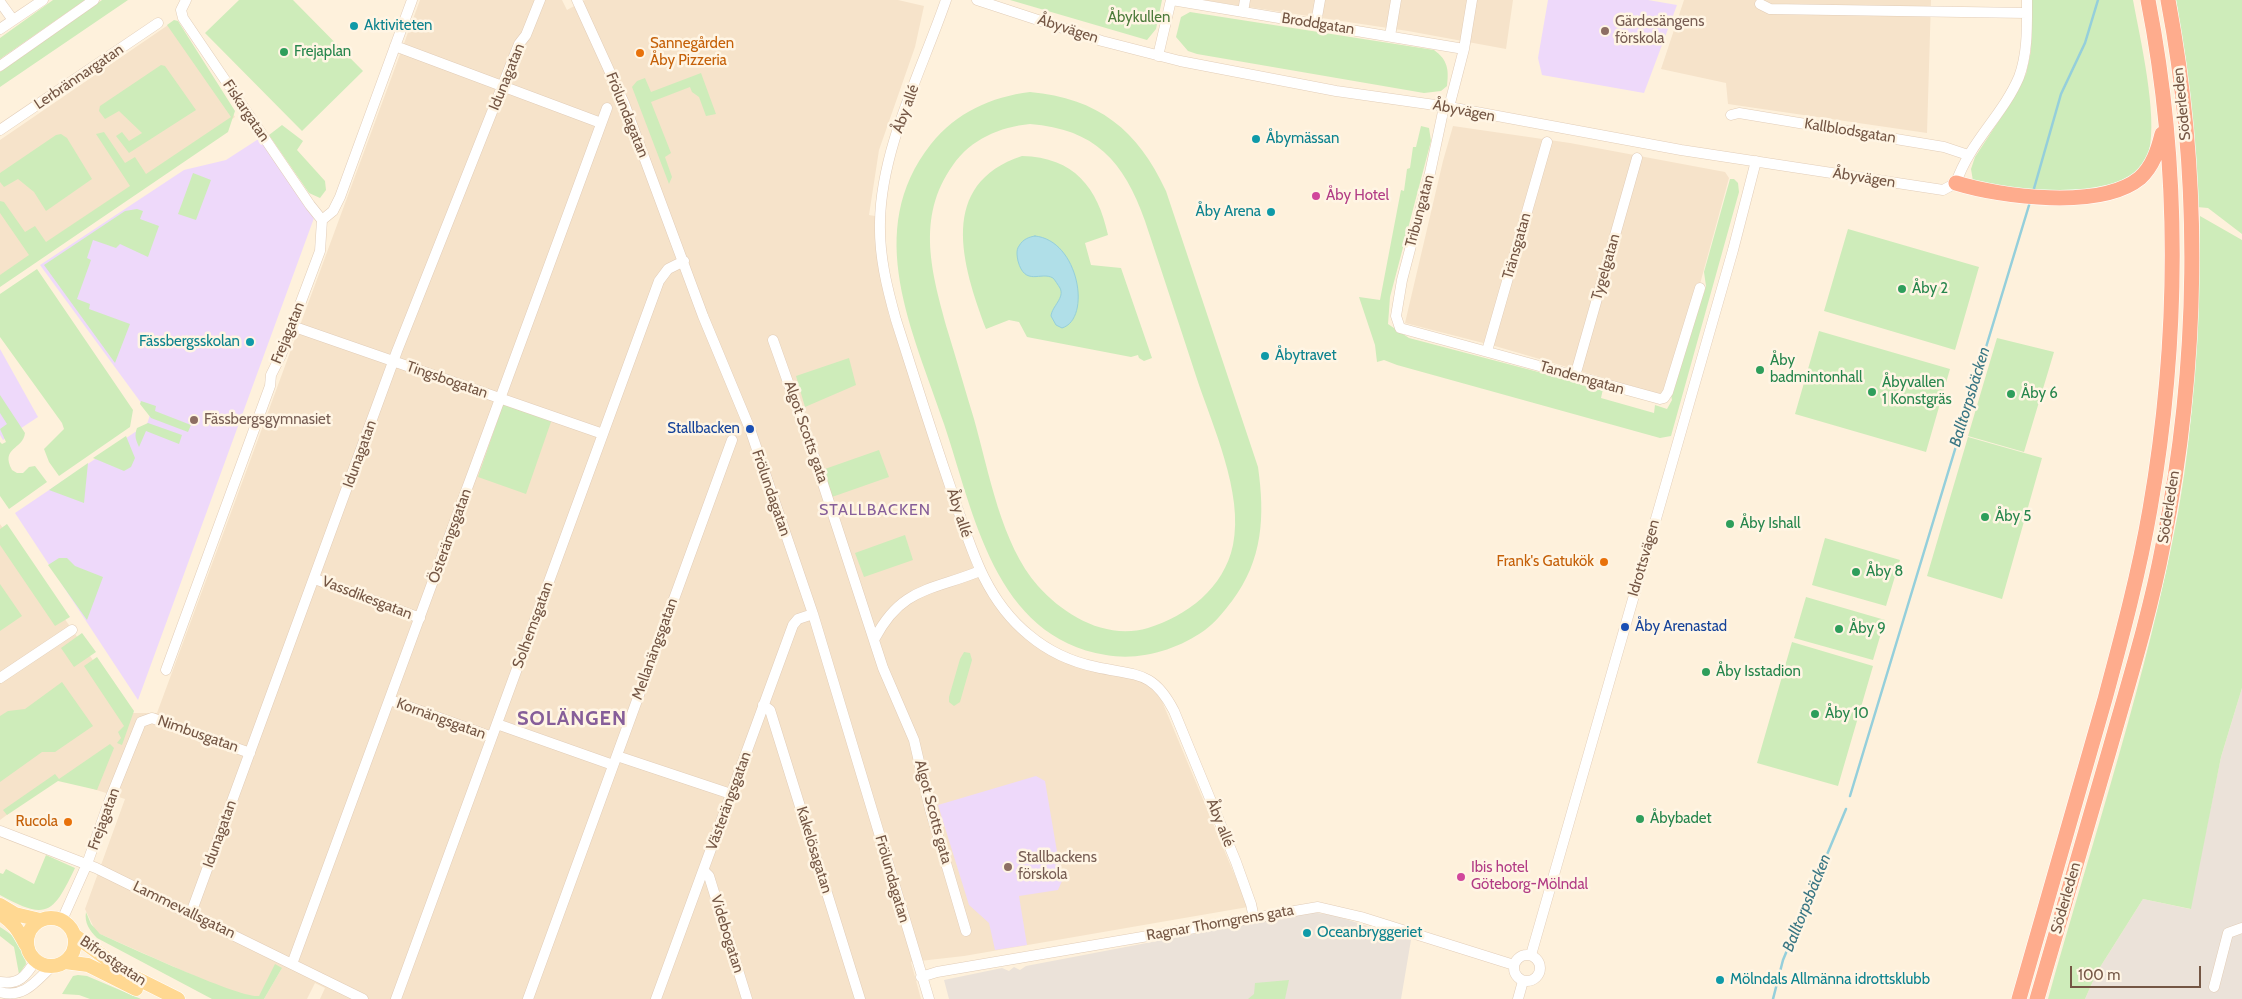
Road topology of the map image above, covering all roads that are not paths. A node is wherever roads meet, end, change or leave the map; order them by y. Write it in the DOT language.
graph roads {
  1 [pos="43,0"];
  2 [pos="94,0"];
  3 [pos="186,0"];
  4 [pos="412,0"];
  5 [pos="540,0"];
  6 [pos="577,0"];
  7 [pos="946,0"];
  8 [pos="978,0"];
  9 [pos="1171,0"];
  10 [pos="1245,0"];
  11 [pos="1320,0"];
  12 [pos="1396,0"];
  13 [pos="1472,0"];
  14 [pos="2027,0"];
  15 [pos="2148,0"];
  16 [pos="2168,0"];
  17 [pos="0,2"];
  18 [pos="1760,4"];
  19 [pos="1243,12"];
  20 [pos="2027,13"];
  21 [pos="13,20"];
  22 [pos="158,23"];
  23 [pos="1316,23"];
  24 [pos="0,29"];
  25 [pos="1390,36"];
  26 [pos="395,46"];
  27 [pos="1464,49"];
  28 [pos="1158,56"];
  29 [pos="0,66"];
  30 [pos="503,86"];
  31 [pos="1446,107"];
  32 [pos="607,108"];
  33 [pos="1731,115"];
  34 [pos="601,123"];
  35 [pos="2166,123"];
  36 [pos="0,130"];
  37 [pos="1547,142"];
  38 [pos="1968,155"];
  39 [pos="1637,158"];
  40 [pos="1756,161"];
  41 [pos="1956,183"];
  42 [pos="322,220"];
  43 [pos="684,261"];
  44 [pos="1700,288"];
  45 [pos="1396,316"];
  46 [pos="292,326"];
  47 [pos="774,340"];
  48 [pos="1487,351"];
  49 [pos="394,362"];
  50 [pos="1575,376"];
  51 [pos="501,399"];
  52 [pos="603,434"];
  53 [pos="732,440"];
  54 [pos="980,571"];
  55 [pos="315,578"];
  56 [pos="813,614"];
  57 [pos="420,618"];
  58 [pos="72,630"];
  59 [pos="875,638"];
  60 [pos="166,670"];
  61 [pos="0,678"];
  62 [pos="390,700"];
  63 [pos="763,705"];
  64 [pos="146,719"];
  65 [pos="497,724"];
  66 [pos="492,738"];
  67 [pos="250,752"];
  68 [pos="615,760"];
  69 [pos="731,794"];
  70 [pos="0,832"];
  71 [pos="87,864"];
  72 [pos="704,871"];
  73 [pos="0,905"];
  74 [pos="191,913"];
  75 [pos="0,914"];
  76 [pos="1254,918"];
  77 [pos="40,920"];
  78 [pos="62,920"];
  79 [pos="2242,928"];
  80 [pos="966,931"];
  81 [pos="74,935"];
  82 [pos="26,945"];
  83 [pos="1531,955"];
  84 [pos="35,961"];
  85 [pos="65,962"];
  86 [pos="292,964"];
  87 [pos="1514,965"];
  88 [pos="52,966"];
  89 [pos="921,977"];
  90 [pos="1524,981"];
  91 [pos="0,982"];
  92 [pos="17,982"];
  93 [pos="2214,987"];
  94 [pos="0,992"];
  95 [pos="22,996"];
  96 [pos="158,999"];
  97 [pos="178,999"];
  98 [pos="363,999"];
  99 [pos="396,999"];
  100 [pos="528,999"];
  101 [pos="656,999"];
  102 [pos="747,999"];
  103 [pos="860,999"];
  104 [pos="929,999"];
  105 [pos="1518,999"];
  106 [pos="2019,999"];
  107 [pos="2037,999"];
  1 -- 21 [label="street"];
  2 -- 29 [label="street"];
  3 -- 42 [label="street, Fiskargatan"];
  4 -- 26 [label="street"];
  5 -- 30 [label="street, Idunagatan"];
  6 -- 43 [label="street, Frölundagatan"];
  7 -- 54 [label="street, Åby allé"];
  8 -- 28 [label="street, Åbyvägen"];
  9 -- 19 [label="street, Broddgatan"];
  9 -- 28 [label="street"];
  10 -- 19 [label="street"];
  11 -- 23 [label="street"];
  12 -- 25 [label="street"];
  13 -- 27 [label="street, Tribungatan"];
  14 -- 20 [label="street"];
  15 -- 35 [label="highway, Söderleden"];
  16 -- 107 [label="highway, Söderleden"];
  17 -- 21 [label="street"];
  18 -- 20 [label="street"];
  19 -- 23 [label="street, Broddgatan"];
  20 -- 38 [label="street"];
  21 -- 24 [label="street"];
  22 -- 36 [label="street, Lerbrännargatan"];
  23 -- 25 [label="street, Broddgatan"];
  25 -- 27 [label="street, Broddgatan"];
  26 -- 30 [label="street"];
  26 -- 42 [label="street"];
  27 -- 31 [label="street, Tribungatan"];
  28 -- 31 [label="street, Åbyvägen"];
  30 -- 34 [label="street"];
  30 -- 49 [label="street, Idunagatan"];
  31 -- 40 [label="street, Åbyvägen"];
  31 -- 45 [label="street, Tribungatan"];
  32 -- 34 [label="street, Österängsgatan"];
  33 -- 38 [label="street, Kallblodsgatan"];
  34 -- 51 [label="street, Österängsgatan"];
  35 -- 41 [label="highway"];
  35 -- 106 [label="highway, Söderleden"];
  37 -- 48 [label="street, Tränsgatan"];
  38 -- 41 [label="street"];
  39 -- 50 [label="street, Tygelgatan"];
  40 -- 41 [label="street, Åbyvägen"];
  40 -- 83 [label="street, Idrottsvägen"];
  42 -- 46 [label="street, Frejagatan"];
  43 -- 52 [label="street, Solhemsgatan"];
  43 -- 56 [label="street, Frölundagatan"];
  44 -- 50 [label="street, Tandemgatan"];
  45 -- 48 [label="street, Tandemgatan"];
  46 -- 49 [label="street, Tingsbogatan"];
  46 -- 60 [label="street, Frejagatan"];
  47 -- 59 [label="street, Algot Scotts gata"];
  48 -- 50 [label="street, Tandemgatan"];
  49 -- 51 [label="street, Tingsbogatan"];
  49 -- 55 [label="street, Idunagatan"];
  51 -- 52 [label="street, Tingsbogatan"];
  51 -- 57 [label="street, Österängsgatan"];
  52 -- 65 [label="street, Solhemsgatan"];
  53 -- 68 [label="street, Mellanängsgatan"];
  54 -- 59 [label="street"];
  54 -- 76 [label="street, Åby allé"];
  55 -- 57 [label="street, Vassdikesgatan"];
  55 -- 67 [label="street, Idunagatan"];
  56 -- 63 [label="street, Västerängsgatan"];
  56 -- 89 [label="street, Frölundagatan"];
  57 -- 62 [label="street, Österängsgatan"];
  58 -- 61 [label="street"];
  59 -- 80 [label="street, Algot Scotts gata"];
  62 -- 66 [label="street, Kornängsgatan"];
  62 -- 86 [label="street, Österängsgatan"];
  63 -- 69 [label="street, Västerängsgatan"];
  63 -- 103 [label="street, Kakelösagatan"];
  64 -- 67 [label="street, Nimbusgatan"];
  64 -- 71 [label="street, Frejagatan"];
  65 -- 66 [label="street, Solhemsgatan"];
  65 -- 68 [label="street, Kornängsgatan"];
  66 -- 99 [label="street, Solhemsgatan"];
  67 -- 74 [label="street, Idunagatan"];
  68 -- 69 [label="street, Kornängsgatan"];
  68 -- 100 [label="street, Mellanängsgatan"];
  69 -- 72 [label="street, Västerängsgatan"];
  70 -- 71 [label="street, Lammevallsgatan"];
  71 -- 74 [label="street, Lammevallsgatan"];
  71 -- 78 [label="street, Frejagatan"];
  72 -- 101 [label="street, Västerängsgatan"];
  72 -- 102 [label="street, Videbogatan"];
  73 -- 77 [label="main road"];
  74 -- 86 [label="street, Lammevallsgatan"];
  75 -- 82 [label="main road"];
  76 -- 87 [label="street, Ragnar Thorngrens gata"];
  76 -- 89 [label="street, Ragnar Thorngrens gata"];
  77 -- 78 [label="main road"];
  77 -- 82 [label="main road"];
  78 -- 81 [label="main road, Bifrostgatan"];
  79 -- 93 [label="street"];
  81 -- 85 [label="main road, Bifrostgatan"];
  81 -- 97 [label="main road, Bifrostgatan"];
  82 -- 84 [label="main road"];
  83 -- 87 [label="street"];
  83 -- 90 [label="street"];
  84 -- 88 [label="main road"];
  84 -- 92 [label="street"];
  85 -- 88 [label="main road, Bifrostgatan"];
  85 -- 96 [label="main road, Bifrostgatan"];
  86 -- 98 [label="street, Lammevallsgatan"];
  87 -- 90 [label="street"];
  88 -- 95 [label="street"];
  89 -- 104 [label="street, Frölundagatan"];
  90 -- 105 [label="street"];
  91 -- 92 [label="street"];
  92 -- 95 [label="street"];
  94 -- 95 [label="street"];
}
